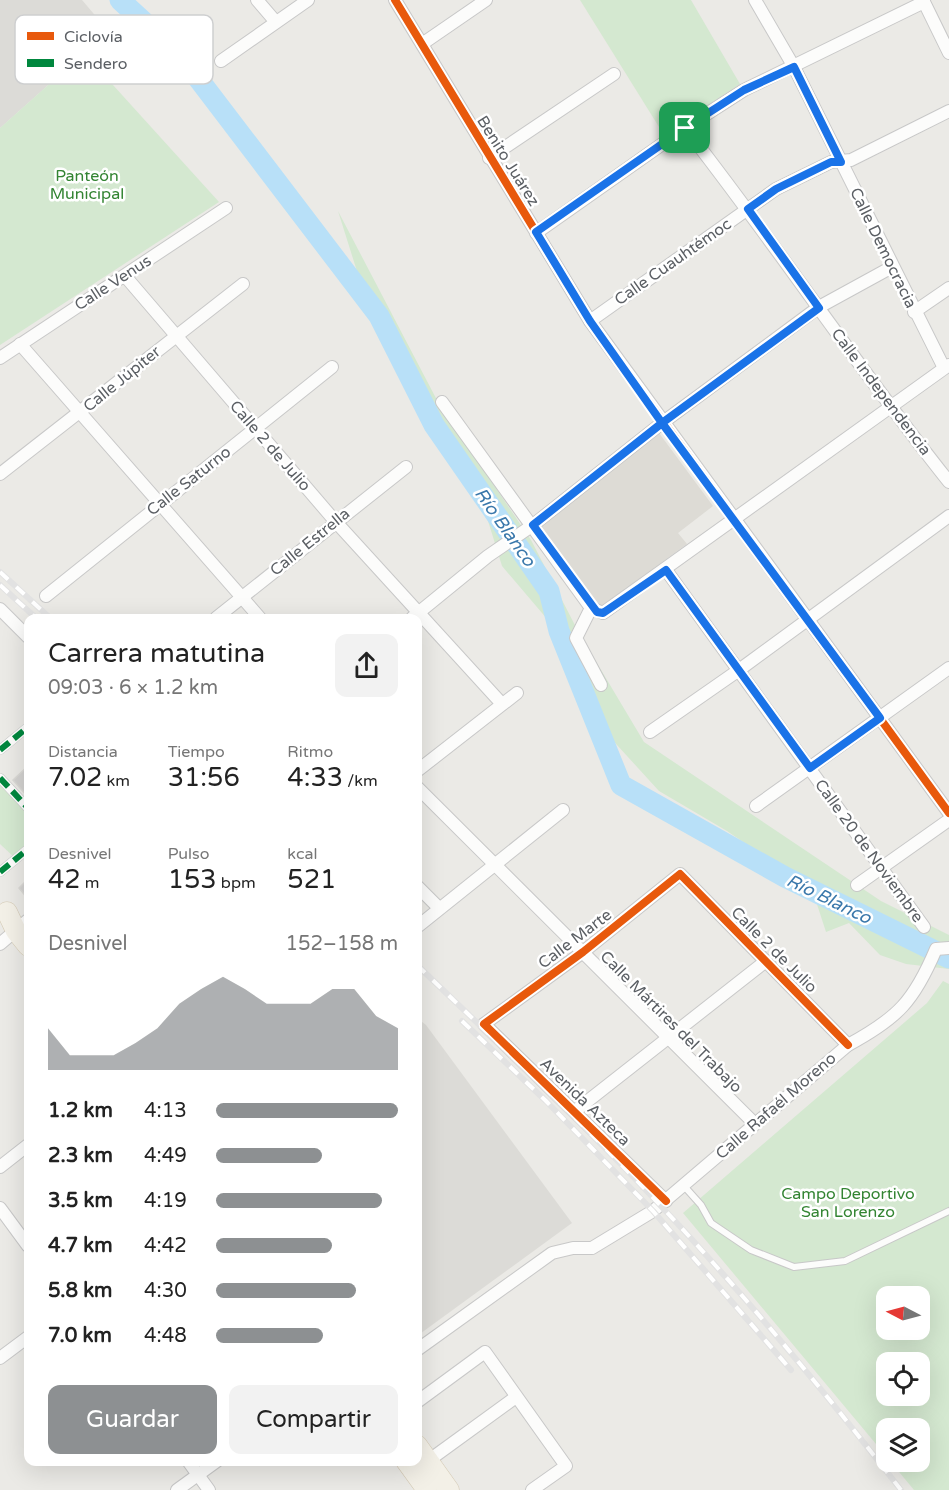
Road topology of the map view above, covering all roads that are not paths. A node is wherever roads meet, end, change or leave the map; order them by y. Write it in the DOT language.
graph roads {
  1 [pos="257,0"];
  2 [pos="308,0"];
  3 [pos="395,0"];
  4 [pos="486,0"];
  5 [pos="755,0"];
  6 [pos="923,1"];
  7 [pos="275,21"];
  8 [pos="422,44"];
  9 [pos="949,53"];
  10 [pos="221,61"];
  11 [pos="794,67"];
  12 [pos="614,74"];
  13 [pos="949,111"];
  14 [pos="685,128"];
  15 [pos="489,158"];
  16 [pos="841,162"];
  17 [pos="226,208"];
  18 [pos="748,209"];
  19 [pos="536,232"];
  20 [pos="892,267"];
  21 [pos="126,276"];
  22 [pos="243,284"];
  23 [pos="949,288"];
  24 [pos="819,308"];
  25 [pos="914,312"];
  26 [pos="590,321"];
  27 [pos="176,336"];
  28 [pos="20,344"];
  29 [pos="0,358"];
  30 [pos="332,367"];
  31 [pos="947,367"];
  32 [pos="442,402"];
  33 [pos="890,408"];
  34 [pos="81,412"];
  35 [pos="662,423"];
  36 [pos="255,429"];
  37 [pos="406,467"];
  38 [pos="0,474"];
  39 [pos="949,482"];
  40 [pos="161,504"];
  41 [pos="949,516"];
  42 [pos="735,520"];
  43 [pos="335,521"];
  44 [pos="528,529"];
  45 [pos="666,570"];
  46 [pos="46,596"];
  47 [pos="242,597"];
  48 [pos="0,609"];
  49 [pos="594,610"];
  50 [pos="221,614"];
  51 [pos="257,614"];
  52 [pos="413,614"];
  53 [pos="417,614"];
  54 [pos="809,619"];
  55 [pos="422,623"];
  56 [pos="24,633"];
  57 [pos="949,668"];
  58 [pos="739,670"];
  59 [pos="600,685"];
  60 [pos="517,693"];
  61 [pos="502,704"];
  62 [pos="880,718"];
  63 [pos="24,730"];
  64 [pos="650,732"];
  65 [pos="0,750"];
  66 [pos="422,767"];
  67 [pos="810,768"];
  68 [pos="0,778"];
  69 [pos="422,792"];
  70 [pos="24,804"];
  71 [pos="756,806"];
  72 [pos="563,810"];
  73 [pos="949,813"];
  74 [pos="949,820"];
  75 [pos="24,852"];
  76 [pos="497,864"];
  77 [pos="882,869"];
  78 [pos="0,872"];
  79 [pos="680,874"];
  80 [pos="857,885"];
  81 [pos="422,891"];
  82 [pos="4,908"];
  83 [pos="439,908"];
  84 [pos="422,923"];
  85 [pos="924,927"];
  86 [pos="24,928"];
  87 [pos="24,930"];
  88 [pos="0,944"];
  89 [pos="949,948"];
  90 [pos="583,952"];
  91 [pos="765,961"];
  92 [pos="484,1024"];
  93 [pos="668,1038"];
  94 [pos="848,1045"];
  95 [pos="575,1110"];
  96 [pos="754,1123"];
  97 [pos="24,1148"];
  98 [pos="0,1167"];
  99 [pos="688,1190"];
  100 [pos="666,1201"];
  101 [pos="0,1208"];
  102 [pos="949,1211"];
  103 [pos="24,1241"];
  104 [pos="24,1340"];
  105 [pos="422,1346"];
  106 [pos="0,1358"];
  107 [pos="516,1397"];
  108 [pos="422,1398"];
  109 [pos="423,1453"];
  110 [pos="192,1466"];
  111 [pos="210,1466"];
  112 [pos="410,1466"];
  113 [pos="198,1475"];
  114 [pos="177,1490"];
  115 [pos="209,1490"];
  116 [pos="427,1490"];
  117 [pos="450,1490"];
  118 [pos="532,1490"];
  1 -- 7 [label="street"];
  2 -- 7 [label="street"];
  3 -- 8 [label="street, Benito Juárez"];
  4 -- 8 [label="street"];
  5 -- 11 [label="street, Calle Democracia"];
  6 -- 9 [label="street"];
  6 -- 11 [label="street"];
  7 -- 10 [label="street"];
  8 -- 15 [label="street, Benito Juárez"];
  11 -- 14 [label="street"];
  11 -- 16 [label="street, Calle Democracia"];
  12 -- 15 [label="street"];
  13 -- 16 [label="street, Calle Cuauhtémoc"];
  14 -- 18 [label="street, Calle Independencia"];
  14 -- 19 [label="street"];
  15 -- 19 [label="street, Benito Juárez"];
  16 -- 18 [label="street, Calle Cuauhtémoc"];
  16 -- 20 [label="street, Calle Democracia"];
  17 -- 21 [label="street, Calle Venus"];
  18 -- 24 [label="street, Calle Independencia"];
  18 -- 26 [label="street, Calle Cuauhtémoc"];
  19 -- 26 [label="street, Benito Juárez"];
  20 -- 24 [label="street"];
  20 -- 25 [label="street, Calle Democracia"];
  21 -- 27 [label="street, Calle 2 de Julio"];
  21 -- 28 [label="street, Calle Venus"];
  22 -- 27 [label="street, Calle Júpiter"];
  23 -- 25 [label="street"];
  24 -- 33 [label="street, Calle Independencia"];
  24 -- 35 [label="street"];
  25 -- 31 [label="street, Calle Democracia"];
  26 -- 35 [label="street, Benito Juárez"];
  27 -- 34 [label="street, Calle Júpiter"];
  27 -- 36 [label="street, Calle 2 de Julio"];
  28 -- 29 [label="street, Calle Venus"];
  28 -- 34 [label="street"];
  30 -- 36 [label="street, Calle Saturno"];
  31 -- 33 [label="street"];
  32 -- 44 [label="street"];
  33 -- 39 [label="street, Calle Independencia"];
  33 -- 42 [label="street"];
  34 -- 38 [label="street, Calle Júpiter"];
  34 -- 40 [label="street"];
  35 -- 42 [label="street, Benito Juárez"];
  35 -- 44 [label="street"];
  36 -- 40 [label="street, Calle Saturno"];
  36 -- 43 [label="street, Calle 2 de Julio"];
  37 -- 43 [label="street, Calle Estrella"];
  40 -- 46 [label="street, Calle Saturno"];
  40 -- 47 [label="street"];
  41 -- 54 [label="street"];
  42 -- 45 [label="street"];
  42 -- 54 [label="street, Benito Juárez"];
  43 -- 47 [label="street, Calle Estrella"];
  43 -- 52 [label="street, Calle 2 de Julio"];
  44 -- 49 [label="street"];
  44 -- 53 [label="street"];
  45 -- 49 [label="street"];
  45 -- 58 [label="street, Calle 20 de Noviembre"];
  47 -- 50 [label="street, Calle Estrella"];
  47 -- 51 [label="street"];
  48 -- 56 [label="street"];
  49 -- 59 [label="street"];
  54 -- 58 [label="street"];
  54 -- 62 [label="street, Benito Juárez"];
  55 -- 61 [label="street, Calle 2 de Julio"];
  57 -- 62 [label="street"];
  58 -- 64 [label="street"];
  58 -- 67 [label="street, Calle 20 de Noviembre"];
  60 -- 61 [label="street"];
  61 -- 66 [label="street"];
  62 -- 67 [label="street"];
  62 -- 73 [label="street, Benito Juárez"];
  63 -- 65 [label="street"];
  67 -- 71 [label="street"];
  67 -- 77 [label="street, Calle 20 de Noviembre"];
  68 -- 70 [label="street"];
  69 -- 76 [label="street, Calle Mártires del Trabajo"];
  72 -- 76 [label="street"];
  74 -- 77 [label="street"];
  75 -- 78 [label="street"];
  76 -- 83 [label="street"];
  76 -- 90 [label="street, Calle Mártires del Trabajo"];
  77 -- 80 [label="street"];
  77 -- 85 [label="street, Calle 20 de Noviembre"];
  79 -- 90 [label="street, Calle Marte"];
  79 -- 91 [label="street, Calle 2 de Julio"];
  81 -- 83 [label="street"];
  82 -- 86 [label="main road"];
  83 -- 84 [label="street"];
  87 -- 88 [label="street"];
  89 -- 94 [label="street, Calle Rafaél Moreno"];
  90 -- 92 [label="street, Calle Marte"];
  90 -- 93 [label="street, Calle Mártires del Trabajo"];
  91 -- 93 [label="street"];
  91 -- 94 [label="street, Calle 2 de Julio"];
  92 -- 95 [label="street, Avenida Azteca"];
  93 -- 95 [label="street"];
  93 -- 96 [label="street, Calle Mártires del Trabajo"];
  94 -- 96 [label="street, Calle Rafaél Moreno"];
  95 -- 100 [label="street, Avenida Azteca"];
  96 -- 99 [label="street, Calle Rafaél Moreno"];
  97 -- 98 [label="street"];
  99 -- 100 [label="street, Calle Rafaél Moreno"];
  99 -- 102 [label="lane"];
  100 -- 105 [label="street, Calle Rafaél Moreno"];
  101 -- 103 [label="street"];
  104 -- 106 [label="street"];
  107 -- 108 [label="street"];
  107 -- 109 [label="street"];
  107 -- 118 [label="street"];
  109 -- 117 [label="main road"];
  110 -- 113 [label="street"];
  111 -- 113 [label="street"];
  112 -- 116 [label="main road"];
  113 -- 114 [label="street"];
  113 -- 115 [label="street"];
}
